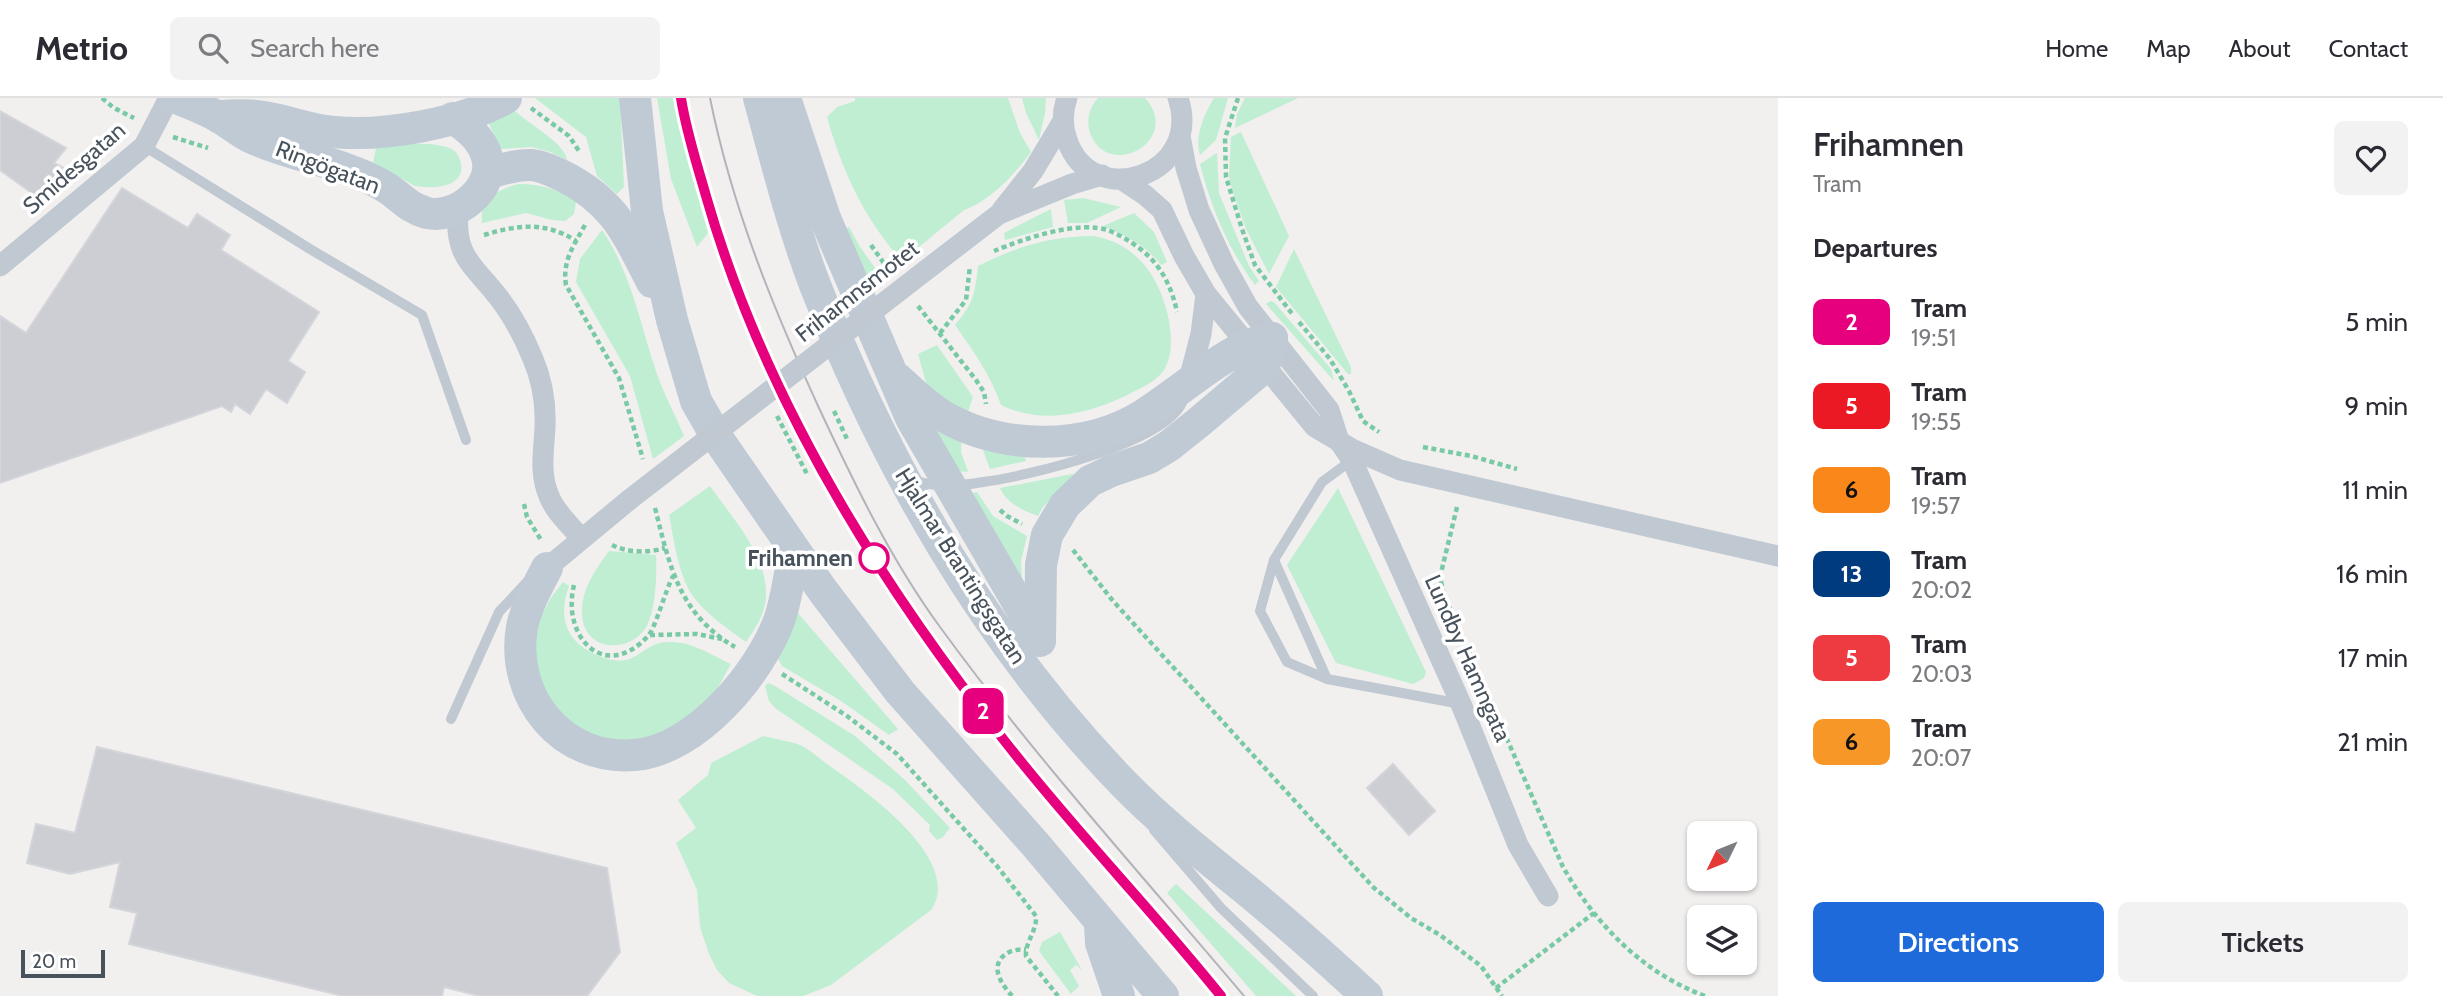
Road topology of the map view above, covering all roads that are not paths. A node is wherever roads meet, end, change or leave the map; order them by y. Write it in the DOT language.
graph roads {
  1 [pos="169,98"];
  2 [pos="176,98"];
  3 [pos="635,98"];
  4 [pos="759,98"];
  5 [pos="785,98"];
  6 [pos="1196,98"];
  7 [pos="516,101"];
  8 [pos="1065,105"];
  9 [pos="221,107"];
  10 [pos="453,118"];
  11 [pos="1180,118"];
  12 [pos="149,137"];
  13 [pos="489,173"];
  14 [pos="1112,177"];
  15 [pos="458,209"];
  16 [pos="999,214"];
  17 [pos="0,266"];
  18 [pos="1206,295"];
  19 [pos="672,320"];
  20 [pos="1261,350"];
  21 [pos="889,371"];
  22 [pos="1188,384"];
  23 [pos="466,440"];
  24 [pos="1339,441"];
  25 [pos="1352,460"];
  26 [pos="904,477"];
  27 [pos="948,485"];
  28 [pos="581,538"];
  29 [pos="794,550"];
  30 [pos="1778,556"];
  31 [pos="1274,560"];
  32 [pos="551,564"];
  33 [pos="1040,641"];
  34 [pos="1327,679"];
  35 [pos="1461,704"];
  36 [pos="1064,717"];
  37 [pos="451,719"];
  38 [pos="1114,773"];
  39 [pos="1548,896"];
  40 [pos="1100,921"];
  41 [pos="1331,962"];
  42 [pos="1124,991"];
  43 [pos="1163,996"];
  44 [pos="1313,996"];
  45 [pos="1350,996"];
  46 [pos="1367,996"];
  1 -- 12 [label="street, Smidesgatan"];
  2 -- 9 [label="main road, Ringögatan"];
  3 -- 19 [label="main road"];
  4 -- 26 [label="main road, Hjalmar Brantingsgatan"];
  5 -- 21 [label="main road"];
  6 -- 11 [label="street"];
  7 -- 10 [label="main road, Ringögatan"];
  8 -- 14 [label="street, Lundby Hamngata"];
  8 -- 16 [label="street, Frihamnsmotet"];
  9 -- 10 [label="main road, Ringögatan"];
  9 -- 15 [label="main road, Ringögatan"];
  10 -- 13 [label="main road"];
  11 -- 14 [label="street, Frihamnsmotet"];
  11 -- 20 [label="street, Lundby Hamngata"];
  12 -- 17 [label="street, Smidesgatan"];
  12 -- 23 [label="lane"];
  13 -- 15 [label="main road"];
  13 -- 19 [label="main road"];
  14 -- 16 [label="street, Frihamnsmotet"];
  14 -- 18 [label="street, Lundby Hamngata"];
  15 -- 28 [label="street"];
  16 -- 28 [label="street, Frihamnsmotet, bridge"];
  18 -- 20 [label="street, Lundby Hamngata"];
  18 -- 22 [label="street"];
  19 -- 29 [label="main road"];
  20 -- 22 [label="main road"];
  20 -- 24 [label="street, Lundby Hamngata"];
  20 -- 24 [label="street, Lundby Hamngata"];
  20 -- 33 [label="main road"];
  21 -- 22 [label="main road"];
  21 -- 27 [label="main road"];
  22 -- 27 [label="lane"];
  24 -- 25 [label="street, Lundby Hamngata"];
  24 -- 30 [label="street, Lundby Hamngata"];
  25 -- 31 [label="lane"];
  25 -- 35 [label="street, Lundby Hamngata"];
  26 -- 27 [label="lane"];
  26 -- 36 [label="main road, Hjalmar Brantingsgatan"];
  27 -- 33 [label="main road"];
  28 -- 32 [label="street, Frihamnsmotet"];
  29 -- 32 [label="main road"];
  29 -- 40 [label="main road"];
  31 -- 34 [label="lane"];
  31 -- 34 [label="lane"];
  32 -- 37 [label="lane"];
  33 -- 36 [label="main road"];
  34 -- 35 [label="lane"];
  35 -- 39 [label="street, Lundby Hamngata"];
  36 -- 38 [label="main road, Hjalmar Brantingsgatan"];
  38 -- 41 [label="main road, Hjalmar Brantingsgatan"];
  38 -- 44 [label="lane"];
  40 -- 42 [label="main road"];
  40 -- 43 [label="main road"];
  41 -- 45 [label="lane"];
  41 -- 46 [label="main road, Hjalmar Brantingsgatan"];
}
